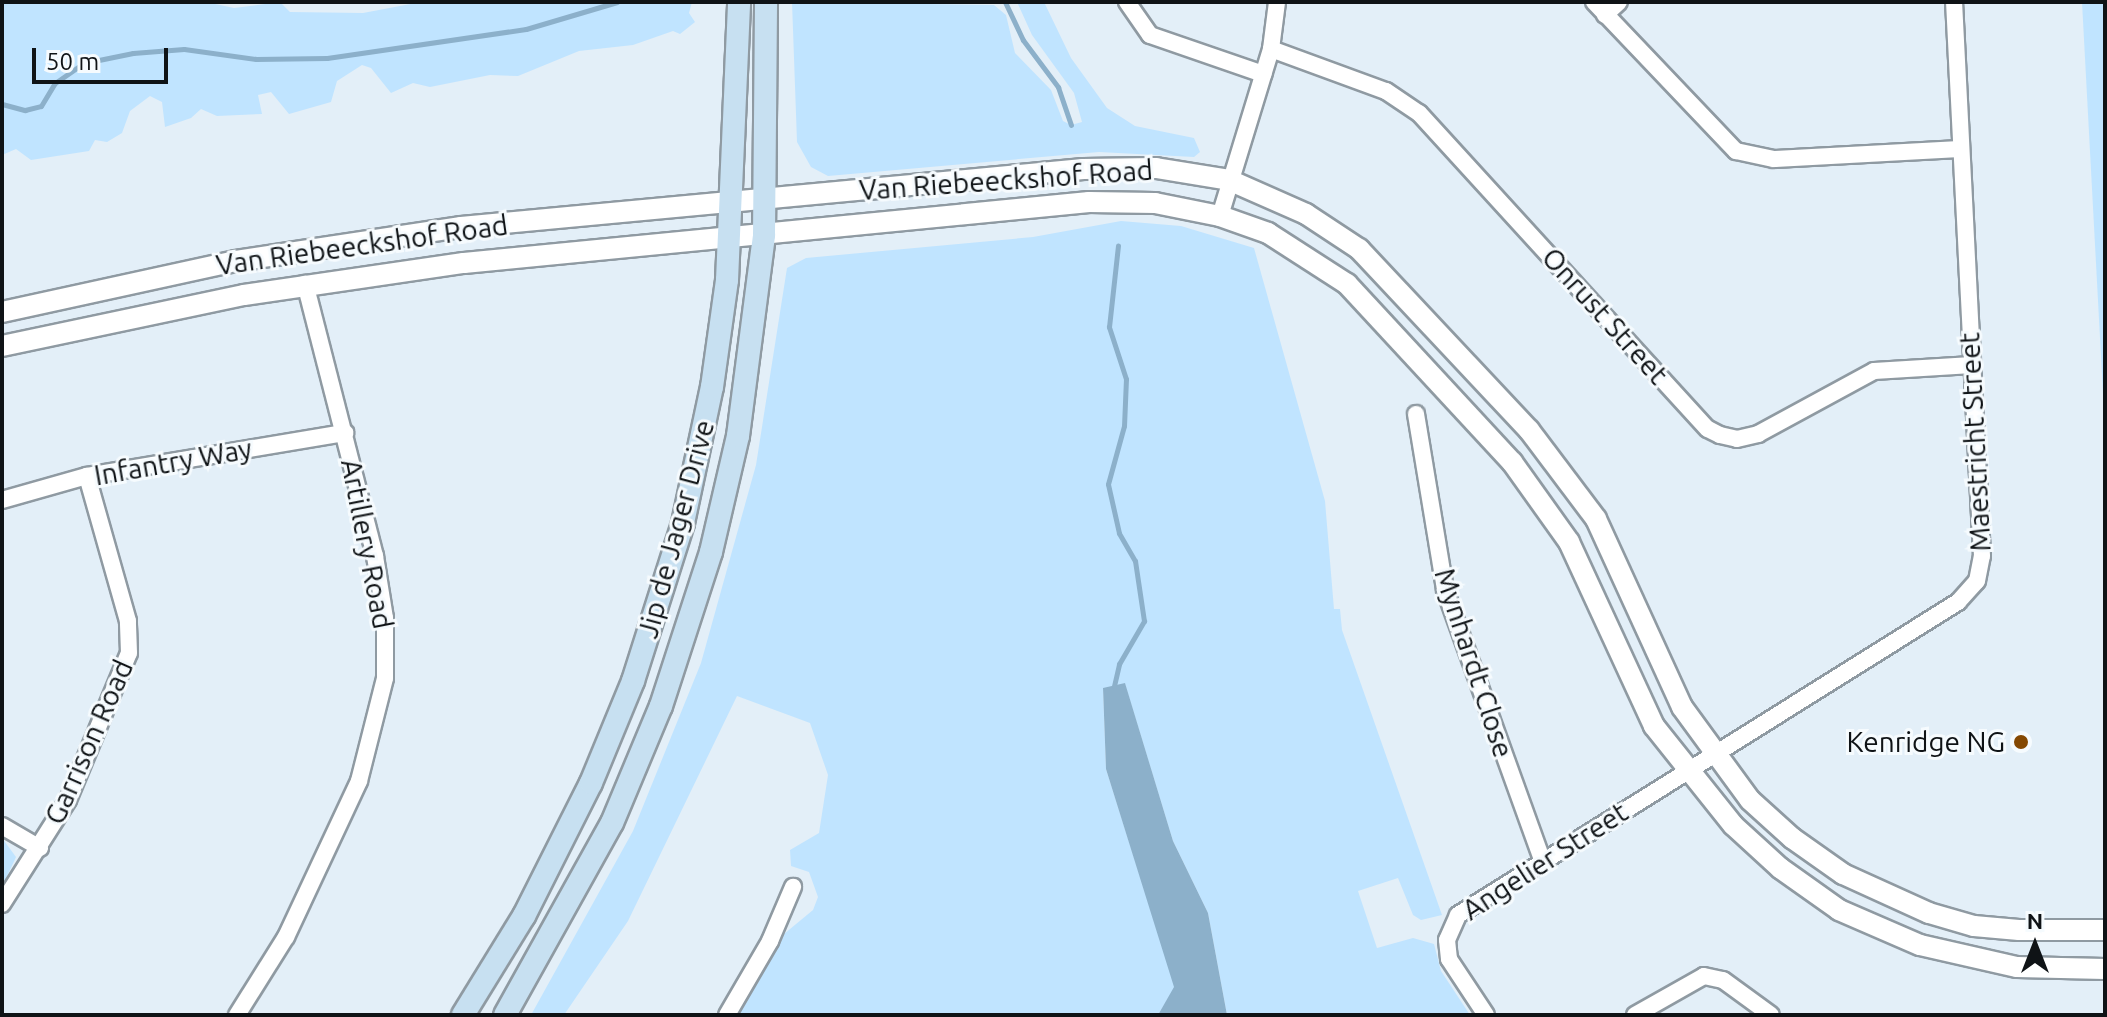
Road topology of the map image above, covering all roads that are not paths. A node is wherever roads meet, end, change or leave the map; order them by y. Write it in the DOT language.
graph roads {
  1 [pos="766,2"];
  2 [pos="1127,2"];
  3 [pos="1277,2"];
  4 [pos="1619,2"];
  5 [pos="1954,2"];
  6 [pos="739,6"];
  7 [pos="1600,8"];
  8 [pos="1271,49"];
  9 [pos="1263,74"];
  10 [pos="1961,149"];
  11 [pos="1229,180"];
  12 [pos="766,198"];
  13 [pos="732,202"];
  14 [pos="1220,216"];
  15 [pos="764,235"];
  16 [pos="730,238"];
  17 [pos="305,284"];
  18 [pos="2,312"];
  19 [pos="2,346"];
  20 [pos="1972,365"];
  21 [pos="1416,414"];
  22 [pos="345,433"];
  23 [pos="87,476"];
  24 [pos="2,500"];
  25 [pos="1714,753"];
  26 [pos="1685,770"];
  27 [pos="2,826"];
  28 [pos="40,848"];
  29 [pos="1542,860"];
  30 [pos="793,887"];
  31 [pos="2,904"];
  32 [pos="2105,930"];
  33 [pos="2105,969"];
  34 [pos="237,1015"];
  35 [pos="463,1015"];
  36 [pos="505,1015"];
  37 [pos="727,1015"];
  38 [pos="1486,1015"];
  39 [pos="1635,1015"];
  40 [pos="1771,1015"];
  1 -- 12 [label="main road, Jip de Jager Drive"];
  2 -- 9 [label="street"];
  3 -- 8 [label="street"];
  4 -- 7 [label="street"];
  5 -- 10 [label="street, Maestricht Street"];
  6 -- 13 [label="main road, Jip de Jager Drive"];
  7 -- 10 [label="street"];
  8 -- 9 [label="street"];
  8 -- 20 [label="street, Onrust Street"];
  9 -- 11 [label="street"];
  10 -- 20 [label="street, Maestricht Street"];
  11 -- 12 [label="street, Van Riebeeckshof Road"];
  11 -- 14 [label="street"];
  11 -- 25 [label="street, Van Riebeeckshof Road"];
  12 -- 13 [label="street, Van Riebeeckshof Road"];
  12 -- 15 [label="main road, Jip de Jager Drive"];
  13 -- 16 [label="main road, Jip de Jager Drive"];
  13 -- 18 [label="street, Van Riebeeckshof Road"];
  14 -- 15 [label="street, Van Riebeeckshof Road"];
  14 -- 26 [label="street, Van Riebeeckshof Road"];
  15 -- 16 [label="street, Van Riebeeckshof Road"];
  15 -- 36 [label="main road, Jip de Jager Drive"];
  16 -- 17 [label="street, Van Riebeeckshof Road"];
  16 -- 35 [label="main road, Jip de Jager Drive"];
  17 -- 19 [label="street, Van Riebeeckshof Road"];
  17 -- 22 [label="street, Artillery Road"];
  20 -- 25 [label="street, Maestricht Street"];
  21 -- 29 [label="street, Mynhardt Close"];
  22 -- 23 [label="street, Infantry Way"];
  22 -- 34 [label="street, Artillery Road"];
  23 -- 24 [label="street, Infantry Way"];
  23 -- 28 [label="street, Garrison Road"];
  25 -- 26 [label="street, Maestricht Street"];
  25 -- 32 [label="street, Van Riebeeckshof Road"];
  26 -- 29 [label="street, Angelier Street"];
  26 -- 33 [label="street, Van Riebeeckshof Road"];
  27 -- 28 [label="street"];
  28 -- 31 [label="street, Garrison Road"];
  29 -- 38 [label="street, Angelier Street"];
  30 -- 37 [label="street"];
  39 -- 40 [label="street"];
}
